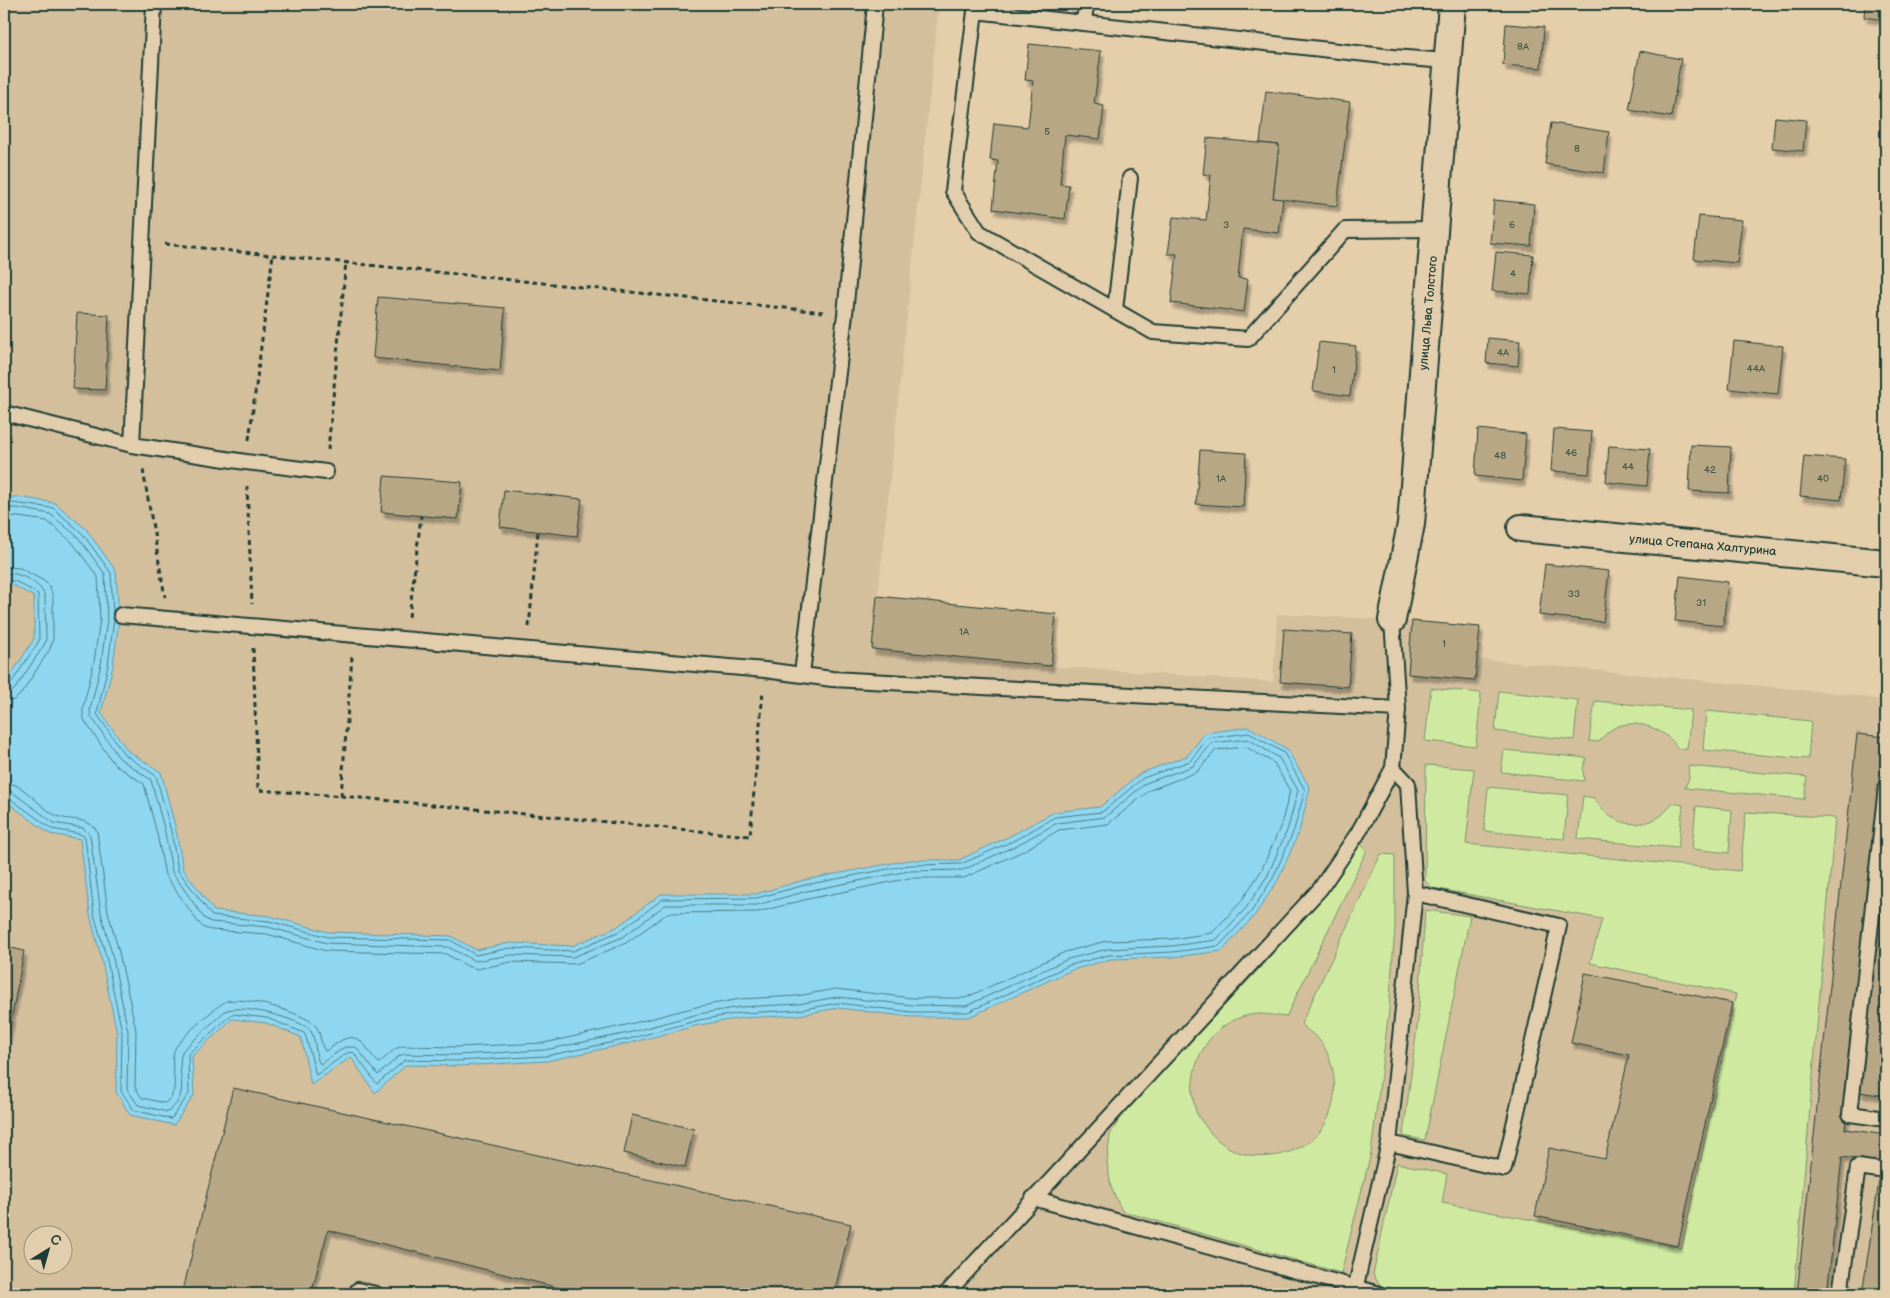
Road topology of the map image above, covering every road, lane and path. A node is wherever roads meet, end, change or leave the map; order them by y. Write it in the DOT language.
graph roads {
  1 [pos="154,4"];
  2 [pos="875,4"];
  3 [pos="1086,4"];
  4 [pos="1452,4"];
  5 [pos="1084,23"];
  6 [pos="1447,61"];
  7 [pos="1130,178"];
  8 [pos="1435,230"];
  9 [pos="142,241"];
  10 [pos="273,254"];
  11 [pos="346,262"];
  12 [pos="1114,310"];
  13 [pos="845,314"];
  14 [pos="4,413"];
  15 [pos="132,445"];
  16 [pos="246,462"];
  17 [pos="326,472"];
  18 [pos="421,516"];
  19 [pos="1521,528"];
  20 [pos="538,531"];
  21 [pos="1886,563"];
  22 [pos="121,615"];
  23 [pos="169,620"];
  24 [pos="1392,620"];
  25 [pos="252,627"];
  26 [pos="354,635"];
  27 [pos="406,640"];
  28 [pos="526,650"];
  29 [pos="765,670"];
  30 [pos="802,674"];
  31 [pos="1398,709"];
  32 [pos="1392,768"];
  33 [pos="1886,786"];
  34 [pos="341,796"];
  35 [pos="1415,893"];
  36 [pos="1886,1119"];
  37 [pos="1389,1143"];
  38 [pos="1886,1171"];
  39 [pos="1033,1198"];
  40 [pos="1354,1292"];
  41 [pos="357,1294"];
  42 [pos="376,1294"];
  43 [pos="946,1294"];
  44 [pos="1379,1294"];
  45 [pos="1840,1294"];
  1 -- 9 [label="lane"];
  2 -- 13 [label="lane"];
  3 -- 5 [label="lane"];
  4 -- 6 [label="street, улица Льва Толстого"];
  5 -- 6 [label="lane"];
  5 -- 12 [label="lane"];
  6 -- 8 [label="street, улица Льва Толстого"];
  7 -- 12 [label="lane"];
  8 -- 12 [label="lane"];
  8 -- 24 [label="street, улица Льва Толстого"];
  9 -- 10 [label="path"];
  9 -- 15 [label="lane"];
  10 -- 11 [label="path"];
  10 -- 16 [label="path"];
  11 -- 13 [label="path"];
  11 -- 17 [label="path"];
  13 -- 30 [label="lane"];
  14 -- 15 [label="lane"];
  15 -- 16 [label="lane"];
  15 -- 23 [label="path"];
  16 -- 17 [label="lane"];
  16 -- 25 [label="path"];
  18 -- 27 [label="path"];
  19 -- 21 [label="street, улица Степана Халтурина"];
  20 -- 28 [label="path"];
  22 -- 23 [label="lane"];
  23 -- 25 [label="lane"];
  24 -- 31 [label="lane"];
  25 -- 26 [label="lane"];
  25 -- 34 [label="path"];
  26 -- 27 [label="lane"];
  26 -- 34 [label="path"];
  27 -- 28 [label="lane"];
  28 -- 29 [label="lane"];
  29 -- 30 [label="lane"];
  29 -- 34 [label="path"];
  30 -- 31 [label="lane"];
  31 -- 32 [label="lane"];
  32 -- 35 [label="lane"];
  32 -- 39 [label="lane"];
  33 -- 36 [label="lane"];
  35 -- 37 [label="lane"];
  35 -- 37 [label="lane"];
  37 -- 40 [label="lane"];
  38 -- 45 [label="lane"];
  39 -- 40 [label="lane"];
  39 -- 43 [label="lane"];
  40 -- 44 [label="lane"];
  41 -- 42 [label="lane"];
}
